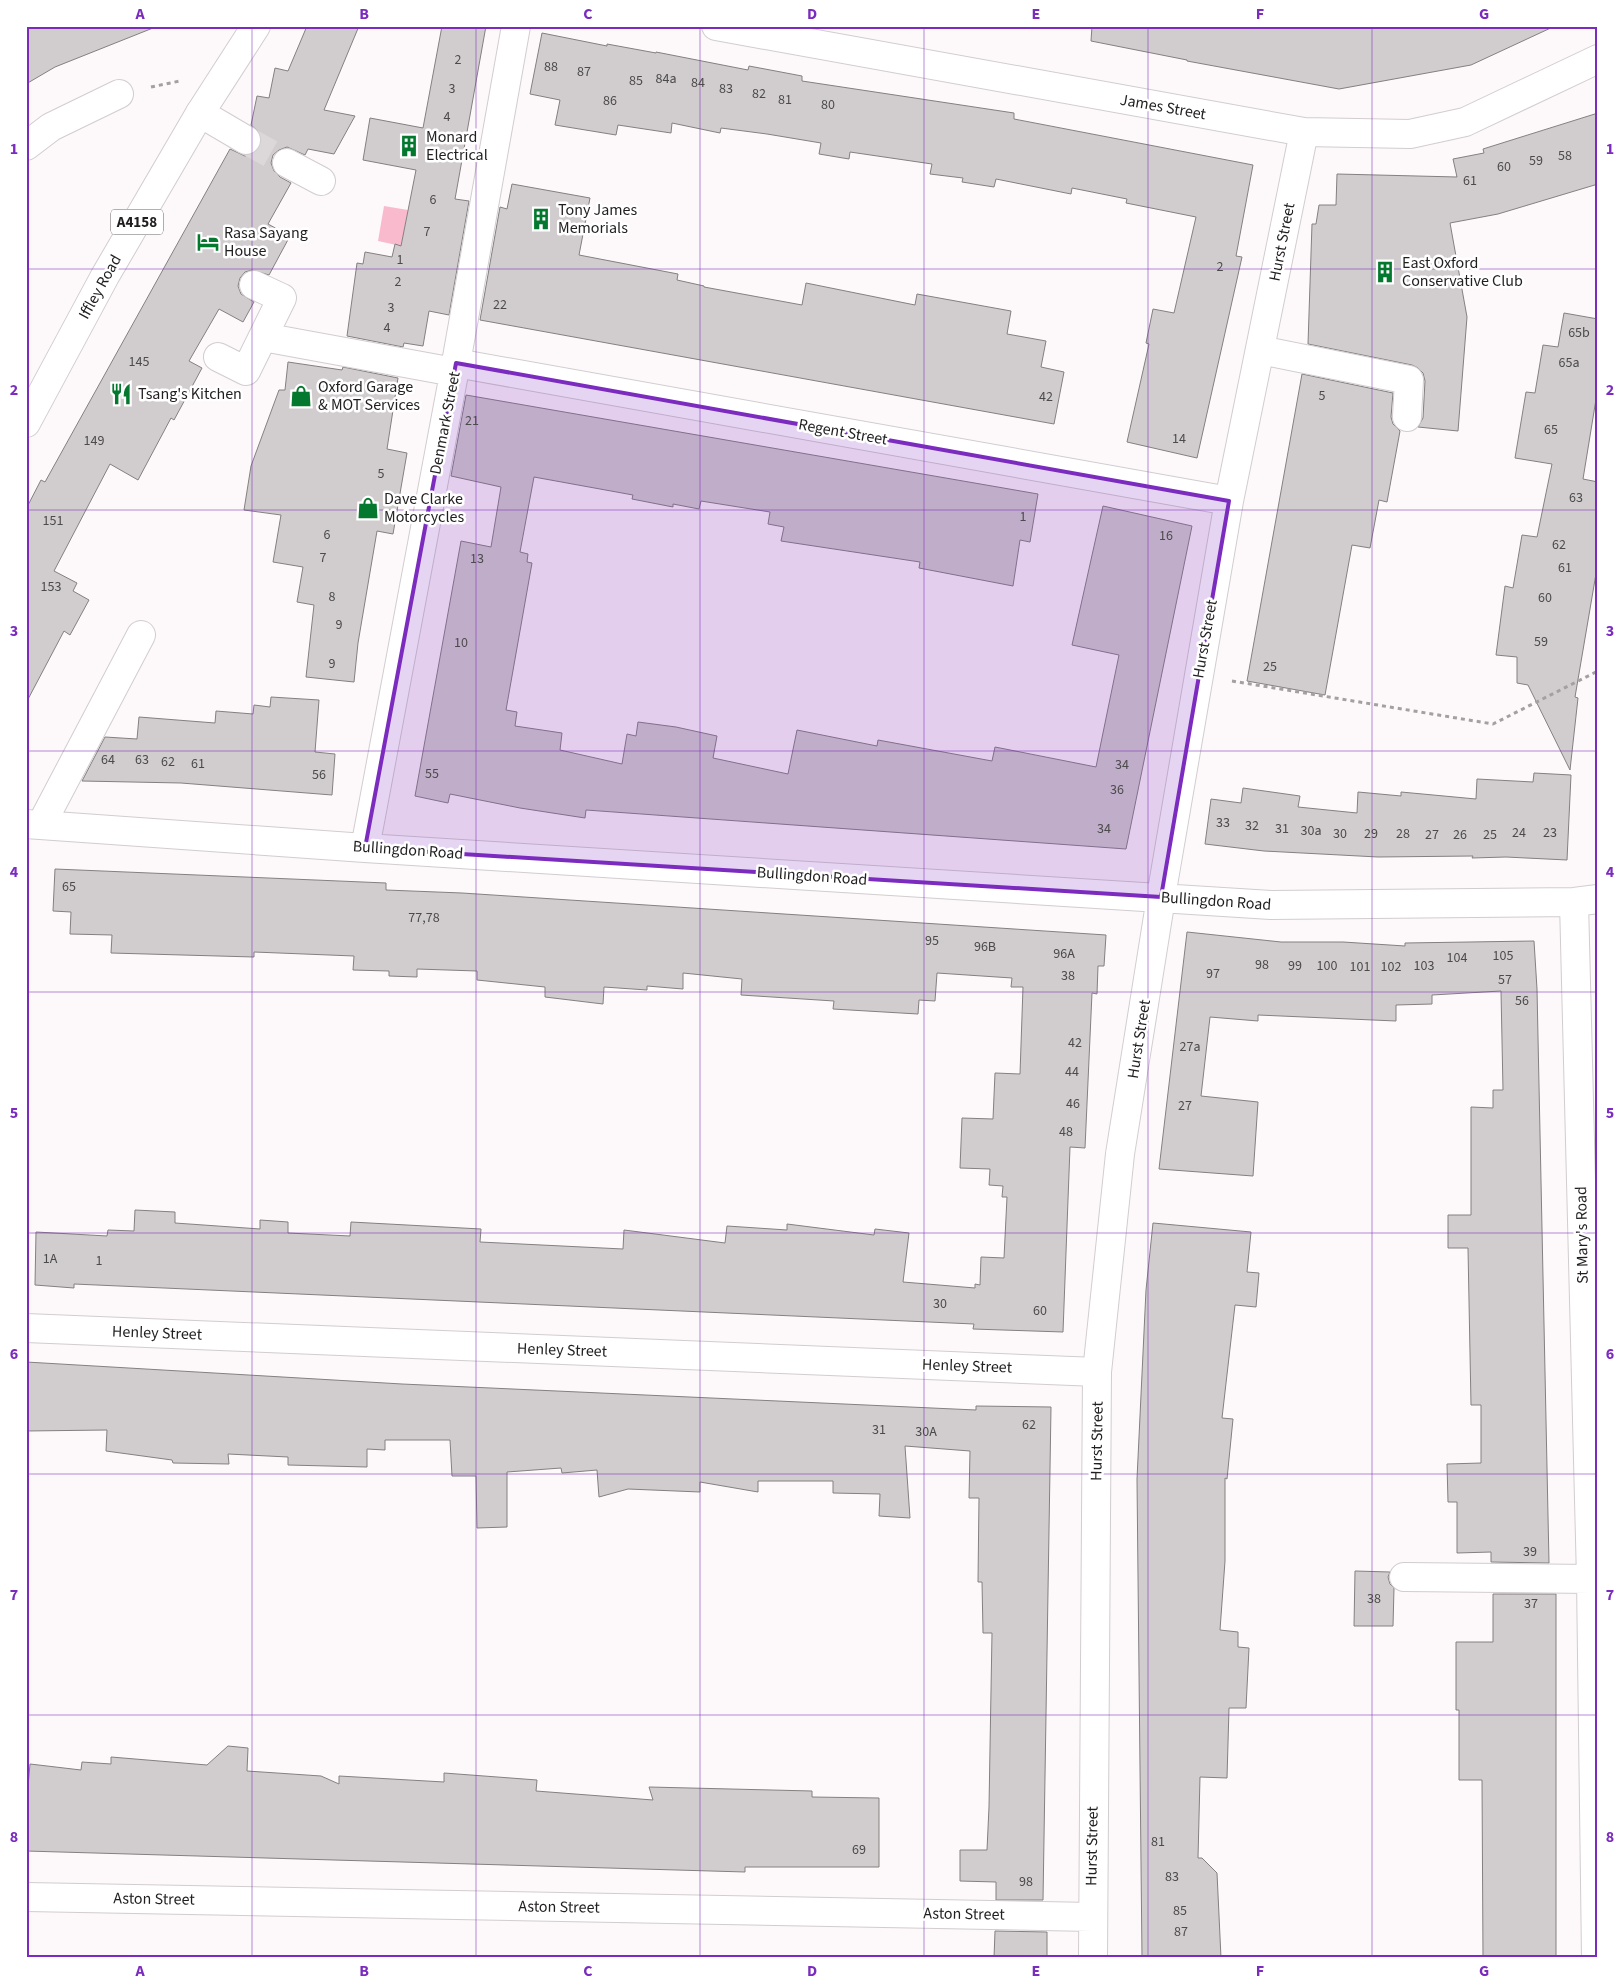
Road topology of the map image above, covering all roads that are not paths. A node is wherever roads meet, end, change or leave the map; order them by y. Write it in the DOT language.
graph roads {
  1 [pos="256,26"];
  2 [pos="516,26"];
  3 [pos="716,26"];
  4 [pos="1598,58"];
  5 [pos="119,94"];
  6 [pos="200,113"];
  7 [pos="1304,132"];
  8 [pos="246,140"];
  9 [pos="26,146"];
  10 [pos="288,163"];
  11 [pos="321,181"];
  12 [pos="254,285"];
  13 [pos="264,336"];
  14 [pos="1260,350"];
  15 [pos="218,357"];
  16 [pos="455,367"];
  17 [pos="1408,417"];
  18 [pos="26,423"];
  19 [pos="1229,501"];
  20 [pos="141,635"];
  21 [pos="34,825"];
  22 [pos="365,848"];
  23 [pos="1161,897"];
  24 [pos="1586,900"];
  25 [pos="26,1328"];
  26 [pos="1098,1372"];
  27 [pos="1404,1577"];
  28 [pos="1591,1579"];
  29 [pos="26,1897"];
  30 [pos="1092,1917"];
  31 [pos="1093,1958"];
  32 [pos="1596,1958"];
  1 -- 6 [label="street, Iffley Road / A4158"];
  2 -- 16 [label="street, Denmark Street"];
  3 -- 7 [label="street, James Street"];
  4 -- 7 [label="street, James Street"];
  5 -- 9 [label="street"];
  6 -- 8 [label="street"];
  6 -- 18 [label="street, Iffley Road / A4158"];
  7 -- 14 [label="street, Hurst Street"];
  10 -- 11 [label="street"];
  12 -- 13 [label="street"];
  13 -- 15 [label="street"];
  13 -- 16 [label="street, Regent Street"];
  14 -- 17 [label="street"];
  14 -- 19 [label="street, Hurst Street"];
  16 -- 19 [label="street, Regent Street"];
  16 -- 22 [label="street, Denmark Street"];
  19 -- 23 [label="street, Hurst Street"];
  20 -- 21 [label="street"];
  21 -- 22 [label="street, Bullingdon Road"];
  22 -- 23 [label="street, Bullingdon Road"];
  23 -- 24 [label="street, Bullingdon Road"];
  23 -- 26 [label="street, Hurst Street"];
  24 -- 28 [label="street, St Mary's Road"];
  25 -- 26 [label="street, Henley Street"];
  26 -- 30 [label="street, Hurst Street"];
  27 -- 28 [label="street"];
  28 -- 32 [label="street, St Mary's Road"];
  29 -- 30 [label="street, Aston Street"];
  30 -- 31 [label="street, Hurst Street"];
}
